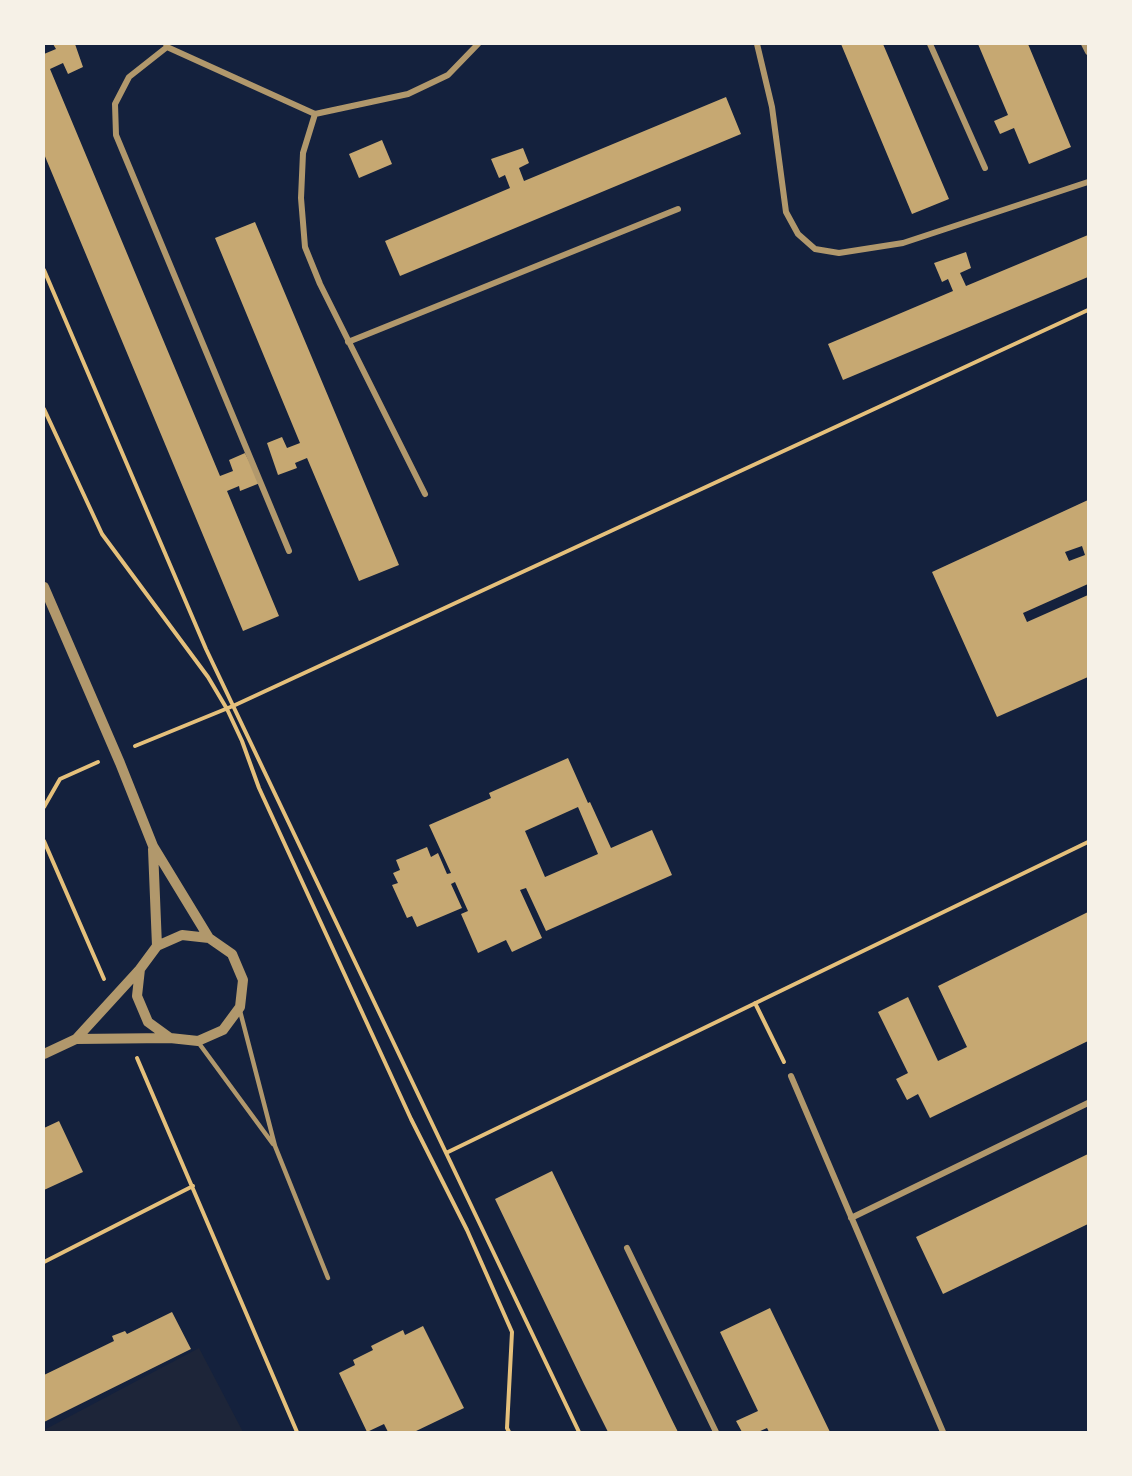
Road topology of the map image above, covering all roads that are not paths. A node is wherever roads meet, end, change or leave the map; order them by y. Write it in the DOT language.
graph roads {
  1 [pos="478,44"];
  2 [pos="757,44"];
  3 [pos="930,44"];
  4 [pos="1084,44"];
  5 [pos="167,45"];
  6 [pos="1089,52"];
  7 [pos="315,114"];
  8 [pos="985,168"];
  9 [pos="1089,182"];
  10 [pos="678,209"];
  11 [pos="348,342"];
  12 [pos="424,494"];
  13 [pos="289,550"];
  14 [pos="44,587"];
  15 [pos="153,846"];
  16 [pos="209,938"];
  17 [pos="157,946"];
  18 [pos="140,969"];
  19 [pos="240,1007"];
  20 [pos="170,1038"];
  21 [pos="76,1039"];
  22 [pos="198,1041"];
  23 [pos="44,1054"];
  24 [pos="791,1076"];
  25 [pos="1089,1103"];
  26 [pos="275,1146"];
  27 [pos="851,1218"];
  28 [pos="627,1248"];
  29 [pos="328,1278"];
  30 [pos="716,1432"];
  31 [pos="942,1432"];
  1 -- 7 [label="street"];
  2 -- 9 [label="street"];
  3 -- 8 [label="street"];
  4 -- 6 [label="street"];
  5 -- 7 [label="street"];
  5 -- 13 [label="street"];
  7 -- 11 [label="street"];
  10 -- 11 [label="street"];
  11 -- 12 [label="street"];
  14 -- 15 [label="street"];
  15 -- 16 [label="street"];
  15 -- 17 [label="street"];
  16 -- 17 [label="street"];
  16 -- 19 [label="street"];
  17 -- 18 [label="street"];
  18 -- 20 [label="street"];
  18 -- 21 [label="street"];
  19 -- 22 [label="street"];
  19 -- 26 [label="lane"];
  20 -- 21 [label="street"];
  20 -- 22 [label="street"];
  21 -- 23 [label="street"];
  22 -- 26 [label="lane"];
  24 -- 27 [label="street"];
  25 -- 27 [label="street"];
  26 -- 29 [label="lane"];
  27 -- 31 [label="street"];
  28 -- 30 [label="street"];
}
